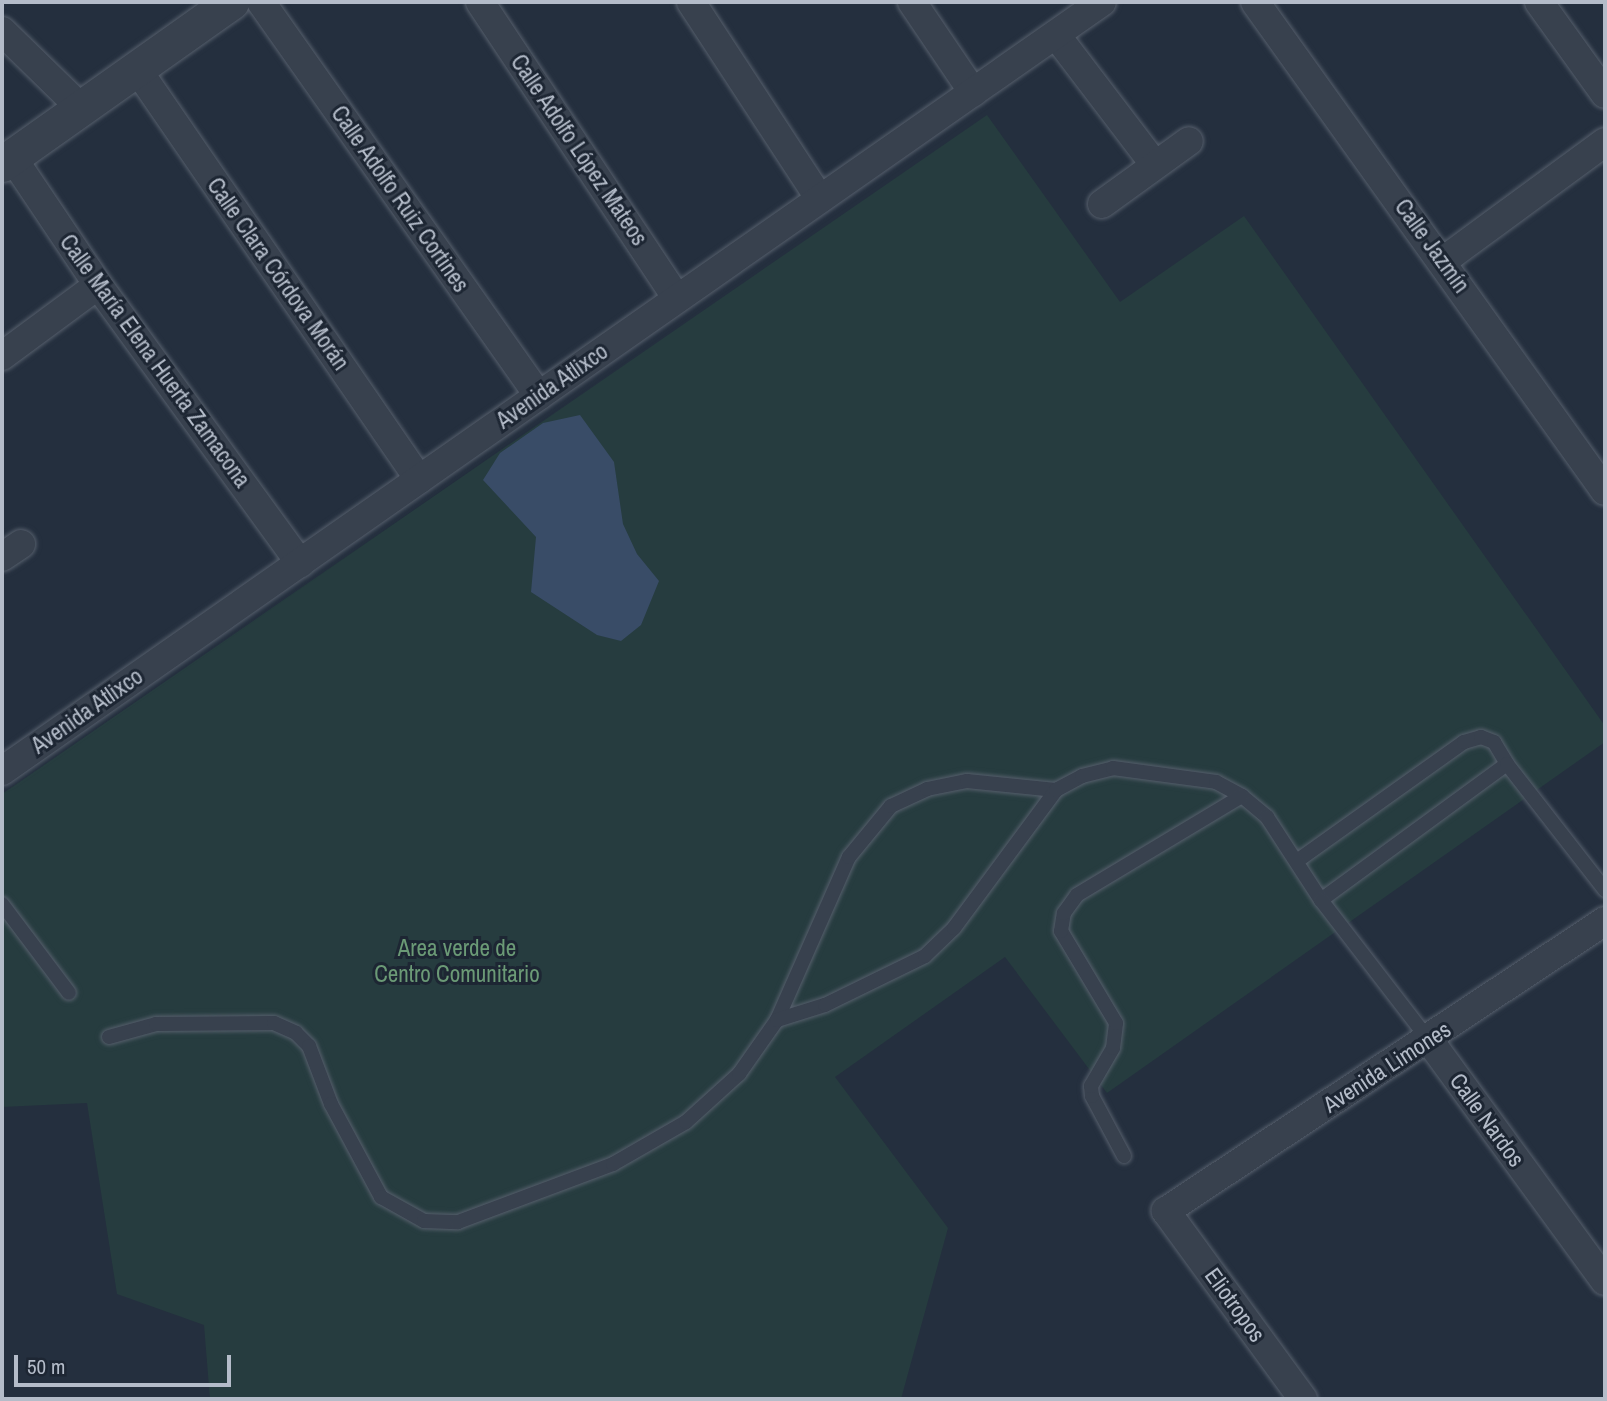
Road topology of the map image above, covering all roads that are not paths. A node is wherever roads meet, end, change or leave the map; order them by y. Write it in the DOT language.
graph roads {
  1 [pos="261,2"];
  2 [pos="480,2"];
  3 [pos="691,2"];
  4 [pos="912,2"];
  5 [pos="1102,2"];
  6 [pos="1255,2"];
  7 [pos="1538,2"];
  8 [pos="222,4"];
  9 [pos="2,31"];
  10 [pos="1056,34"];
  11 [pos="136,69"];
  12 [pos="973,92"];
  13 [pos="1605,94"];
  14 [pos="80,107"];
  15 [pos="1189,141"];
  16 [pos="1605,142"];
  17 [pos="7,161"];
  18 [pos="1155,165"];
  19 [pos="820,199"];
  20 [pos="1102,204"];
  21 [pos="1443,261"];
  22 [pos="98,285"];
  23 [pos="677,299"];
  24 [pos="2,356"];
  25 [pos="538,396"];
  26 [pos="419,480"];
  27 [pos="1605,491"];
  28 [pos="300,563"];
  29 [pos="1507,764"];
  30 [pos="2,771"];
  31 [pos="1056,790"];
  32 [pos="1242,796"];
  33 [pos="1297,861"];
  34 [pos="1605,890"];
  35 [pos="1321,900"];
  36 [pos="2,904"];
  37 [pos="1605,920"];
  38 [pos="69,993"];
  39 [pos="777,1020"];
  40 [pos="109,1037"];
  41 [pos="1429,1040"];
  42 [pos="1124,1156"];
  43 [pos="1166,1210"];
  44 [pos="1605,1281"];
  45 [pos="1303,1399"];
  1 -- 25 [label="street, Calle Adolfo Ruiz Cortines"];
  2 -- 23 [label="street, Calle Adolfo López Mateos"];
  3 -- 19 [label="street"];
  4 -- 12 [label="street"];
  5 -- 10 [label="street, Avenida Atlixco"];
  6 -- 21 [label="street, Calle Jazmín"];
  7 -- 13 [label="street"];
  8 -- 11 [label="street"];
  9 -- 14 [label="street"];
  10 -- 12 [label="street, Avenida Atlixco"];
  10 -- 18 [label="street"];
  11 -- 14 [label="street"];
  11 -- 26 [label="street, Calle Clara Córdova Morán"];
  12 -- 19 [label="street, Avenida Atlixco"];
  14 -- 17 [label="street"];
  15 -- 18 [label="street"];
  16 -- 21 [label="street"];
  17 -- 22 [label="street, Calle María Elena Huerta Zamacona"];
  18 -- 20 [label="street"];
  19 -- 23 [label="street, Avenida Atlixco"];
  21 -- 27 [label="street, Calle Jazmín"];
  22 -- 24 [label="street"];
  22 -- 28 [label="street, Calle María Elena Huerta Zamacona"];
  23 -- 25 [label="street, Avenida Atlixco"];
  25 -- 26 [label="street, Avenida Atlixco"];
  26 -- 28 [label="street, Avenida Atlixco"];
  28 -- 30 [label="street, Avenida Atlixco"];
  29 -- 33 [label="lane"];
  29 -- 34 [label="lane"];
  29 -- 35 [label="lane"];
  31 -- 32 [label="lane, Calle Nardos"];
  31 -- 39 [label="lane"];
  31 -- 39 [label="lane"];
  32 -- 33 [label="lane, Calle Nardos"];
  32 -- 42 [label="lane"];
  33 -- 35 [label="lane, Calle Nardos"];
  35 -- 41 [label="lane, Calle Nardos"];
  36 -- 38 [label="lane"];
  37 -- 41 [label="street, Avenida Limones"];
  39 -- 40 [label="lane"];
  41 -- 43 [label="street, Avenida Limones"];
  41 -- 44 [label="street, Calle Nardos"];
  43 -- 45 [label="street, Eliotropos"];
}
